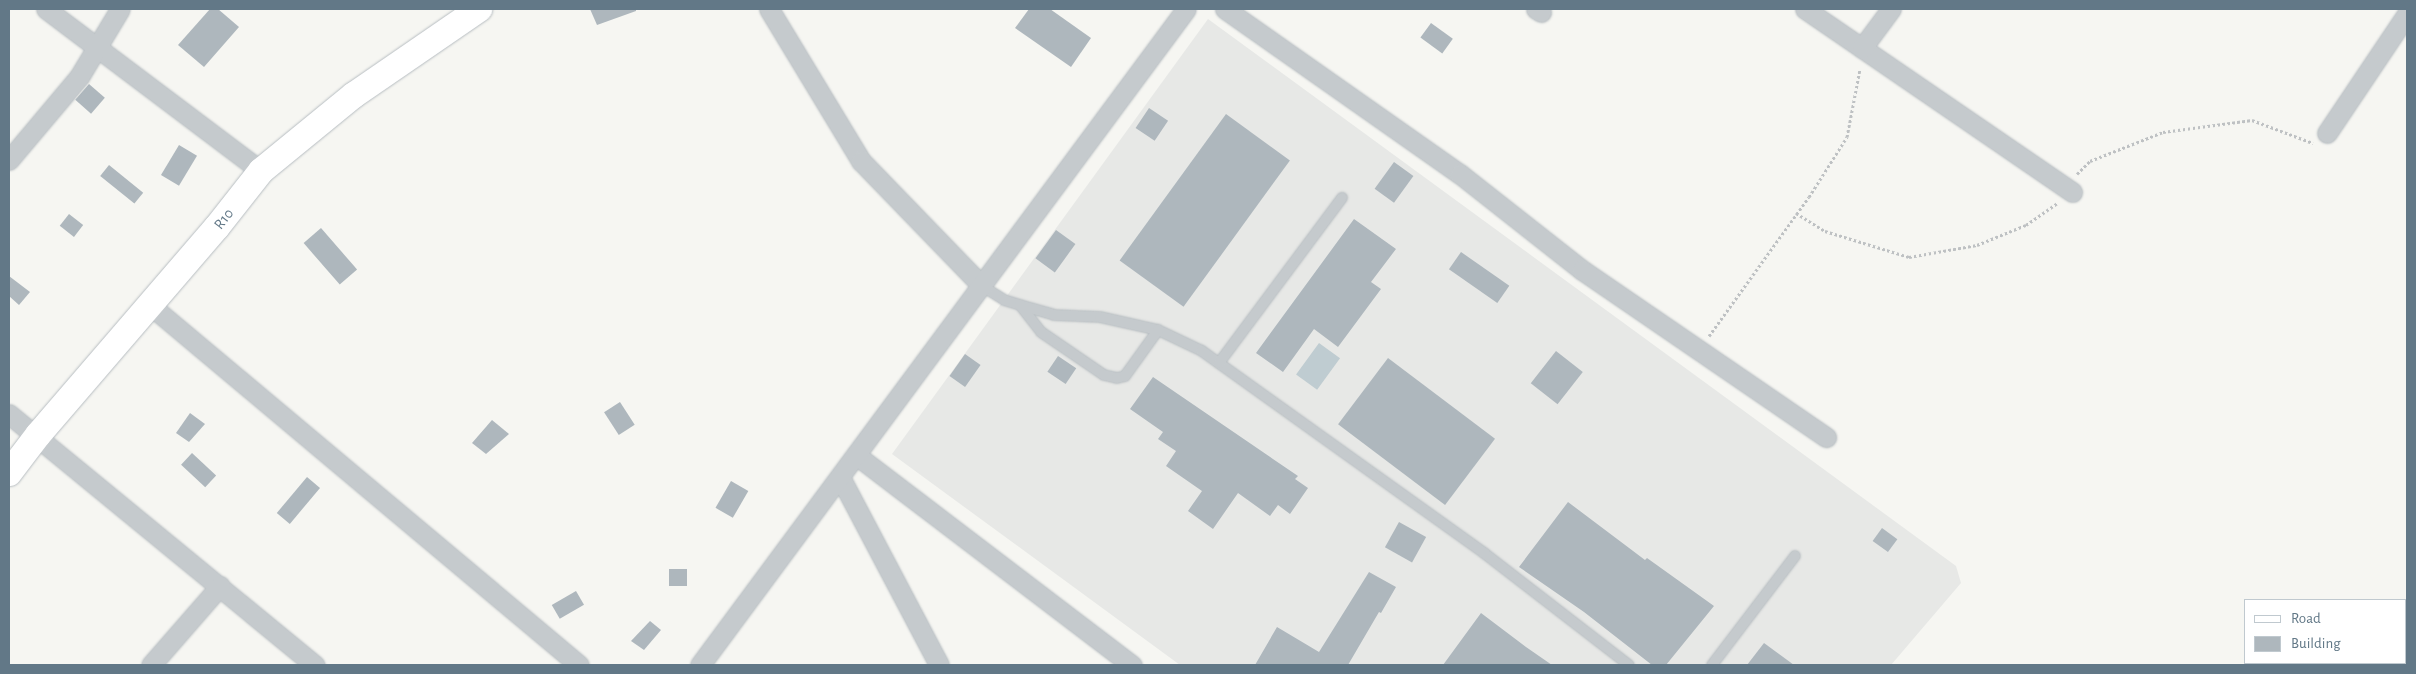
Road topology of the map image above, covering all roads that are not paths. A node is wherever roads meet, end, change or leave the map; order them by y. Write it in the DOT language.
graph roads {
  1 [pos="46,9"];
  2 [pos="120,9"];
  3 [pos="479,9"];
  4 [pos="769,9"];
  5 [pos="1186,9"];
  6 [pos="1225,9"];
  7 [pos="1805,9"];
  8 [pos="1891,9"];
  9 [pos="2407,14"];
  10 [pos="97,48"];
  11 [pos="1862,48"];
  12 [pos="2327,133"];
  13 [pos="9,160"];
  14 [pos="261,171"];
  15 [pos="2068,190"];
  16 [pos="1342,198"];
  17 [pos="982,286"];
  18 [pos="150,305"];
  19 [pos="1020,305"];
  20 [pos="1158,330"];
  21 [pos="1219,363"];
  22 [pos="9,414"];
  23 [pos="38,435"];
  24 [pos="1826,437"];
  25 [pos="856,455"];
  26 [pos="9,473"];
  27 [pos="840,477"];
  28 [pos="1795,556"];
  29 [pos="220,586"];
  30 [pos="150,665"];
  31 [pos="314,665"];
  32 [pos="579,665"];
  33 [pos="700,665"];
  34 [pos="939,665"];
  35 [pos="1132,665"];
  36 [pos="1629,665"];
  37 [pos="1712,665"];
  1 -- 10 [label="street"];
  2 -- 10 [label="street"];
  3 -- 14 [label="main road, R10"];
  4 -- 17 [label="street"];
  5 -- 17 [label="street"];
  6 -- 24 [label="street"];
  7 -- 11 [label="street"];
  8 -- 11 [label="street"];
  9 -- 12 [label="street"];
  10 -- 13 [label="street"];
  10 -- 14 [label="street"];
  11 -- 15 [label="street"];
  14 -- 18 [label="main road, R10"];
  16 -- 21 [label="lane"];
  17 -- 19 [label="lane"];
  17 -- 25 [label="street"];
  18 -- 23 [label="main road, R10"];
  18 -- 32 [label="street"];
  19 -- 20 [label="lane"];
  19 -- 20 [label="lane"];
  20 -- 21 [label="lane"];
  21 -- 36 [label="lane"];
  22 -- 23 [label="street"];
  23 -- 26 [label="main road, R10"];
  23 -- 29 [label="street"];
  25 -- 27 [label="street"];
  25 -- 35 [label="street"];
  27 -- 33 [label="street"];
  27 -- 34 [label="street"];
  28 -- 37 [label="lane"];
  29 -- 30 [label="street"];
  29 -- 31 [label="street"];
}
